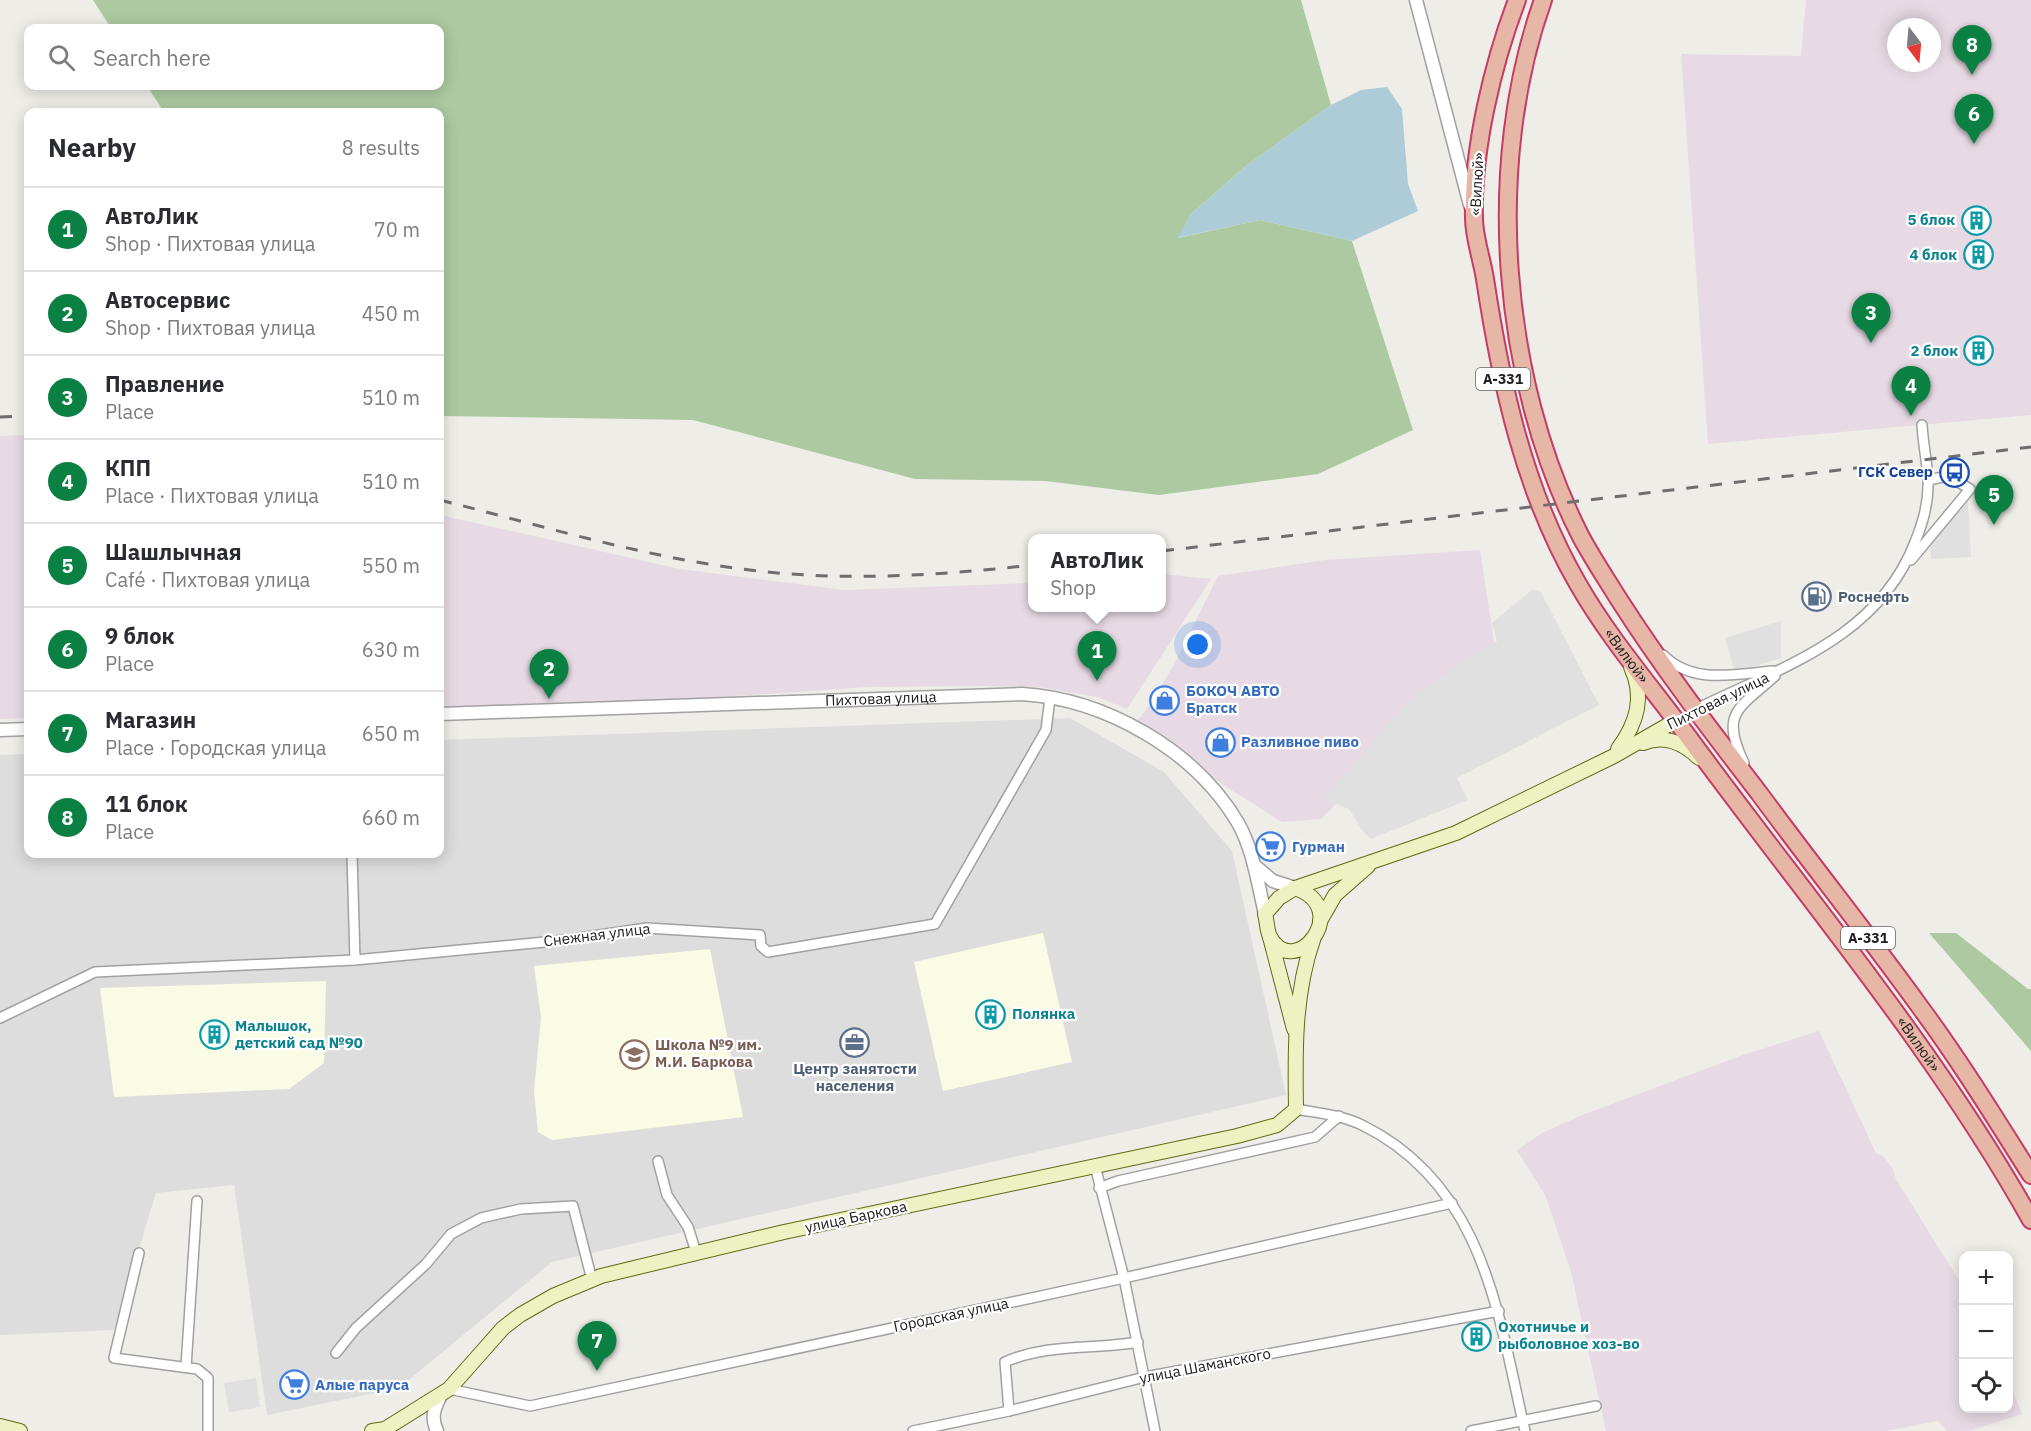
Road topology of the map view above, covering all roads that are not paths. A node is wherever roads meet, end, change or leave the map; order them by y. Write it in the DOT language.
graph roads {
  1 [pos="1416,0"];
  2 [pos="1517,0"];
  3 [pos="1542,0"];
  4 [pos="1474,220"];
  5 [pos="1922,425"];
  6 [pos="1928,480"];
  7 [pos="1906,566"];
  8 [pos="1641,633"];
  9 [pos="1624,651"];
  10 [pos="1781,671"];
  11 [pos="1050,698"];
  12 [pos="1694,710"];
  13 [pos="444,714"];
  14 [pos="1675,721"];
  15 [pos="24,729"];
  16 [pos="0,730"];
  17 [pos="1614,756"];
  18 [pos="1715,772"];
  19 [pos="1756,790"];
  20 [pos="352,858"];
  21 [pos="1252,861"];
  22 [pos="1375,862"];
  23 [pos="1295,888"];
  24 [pos="1265,914"];
  25 [pos="1320,922"];
  26 [pos="1270,936"];
  27 [pos="1313,940"];
  28 [pos="355,960"];
  29 [pos="0,1018"];
  30 [pos="1295,1034"];
  31 [pos="1296,1109"];
  32 [pos="1339,1116"];
  33 [pos="658,1161"];
  34 [pos="1095,1166"];
  35 [pos="2031,1175"];
  36 [pos="1099,1188"];
  37 [pos="197,1201"];
  38 [pos="1452,1203"];
  39 [pos="2031,1220"];
  40 [pos="696,1252"];
  41 [pos="139,1253"];
  42 [pos="1124,1278"];
  43 [pos="591,1280"];
  44 [pos="1499,1311"];
  45 [pos="1138,1342"];
  46 [pos="336,1353"];
  47 [pos="186,1368"];
  48 [pos="1144,1377"];
  49 [pos="445,1391"];
  50 [pos="1596,1406"];
  51 [pos="1009,1411"];
  52 [pos="1523,1420"];
  53 [pos="0,1426"];
  54 [pos="383,1430"];
  55 [pos="20,1431"];
  56 [pos="208,1431"];
  57 [pos="437,1431"];
  58 [pos="913,1431"];
  59 [pos="1155,1431"];
  60 [pos="1471,1431"];
  61 [pos="1526,1431"];
  1 -- 4 [label="street"];
  2 -- 4 [label="highway, «Вилюй» / А-331"];
  3 -- 8 [label="highway, «Вилюй» / А-331"];
  4 -- 9 [label="highway, «Вилюй» / А-331"];
  5 -- 6 [label="street, Пихтовая улица"];
  6 -- 7 [label="street, Пихтовая улица"];
  6 -- 7 [label="street"];
  7 -- 10 [label="street, Пихтовая улица"];
  8 -- 10 [label="street"];
  8 -- 12 [label="highway, «Вилюй» / А-331"];
  9 -- 14 [label="highway, «Вилюй» / А-331"];
  9 -- 17 [label="main road"];
  10 -- 12 [label="street, Пихтовая улица"];
  10 -- 19 [label="street"];
  11 -- 13 [label="street, Пихтовая улица"];
  11 -- 21 [label="street, Пихтовая улица"];
  11 -- 28 [label="street, Снежная улица"];
  12 -- 14 [label="highway, Пихтовая улица"];
  12 -- 19 [label="highway, «Вилюй» / А-331"];
  14 -- 17 [label="main road, Пихтовая улица"];
  14 -- 18 [label="highway, «Вилюй» / А-331"];
  15 -- 16 [label="street"];
  17 -- 18 [label="main road"];
  17 -- 22 [label="main road, Пихтовая улица"];
  18 -- 39 [label="highway, «Вилюй» / А-331"];
  19 -- 35 [label="highway, «Вилюй» / А-331"];
  20 -- 28 [label="street"];
  21 -- 23 [label="street, Пихтовая улица"];
  21 -- 24 [label="street, Пихтовая улица"];
  22 -- 23 [label="main road, Пихтовая улица"];
  22 -- 25 [label="main road, Пихтовая улица"];
  23 -- 24 [label="main road"];
  23 -- 25 [label="main road"];
  24 -- 26 [label="main road"];
  25 -- 27 [label="main road"];
  26 -- 27 [label="main road"];
  26 -- 30 [label="main road"];
  27 -- 30 [label="main road"];
  28 -- 29 [label="street, Снежная улица"];
  30 -- 31 [label="main road"];
  31 -- 32 [label="street"];
  31 -- 34 [label="main road, улица Баркова"];
  32 -- 36 [label="street"];
  32 -- 38 [label="street"];
  33 -- 40 [label="street"];
  34 -- 36 [label="street"];
  34 -- 40 [label="main road, улица Баркова"];
  36 -- 42 [label="street"];
  37 -- 47 [label="street"];
  38 -- 42 [label="street, Городская улица"];
  38 -- 44 [label="street"];
  40 -- 43 [label="main road, улица Баркова"];
  41 -- 47 [label="street"];
  42 -- 45 [label="street"];
  42 -- 49 [label="street, Городская улица"];
  43 -- 46 [label="street"];
  43 -- 49 [label="main road, улица Баркова"];
  44 -- 48 [label="street, улица Шаманского"];
  44 -- 52 [label="street"];
  45 -- 48 [label="street"];
  45 -- 51 [label="street"];
  47 -- 56 [label="street"];
  48 -- 51 [label="street, улица Шаманского"];
  48 -- 59 [label="street"];
  49 -- 54 [label="main road, улица Баркова"];
  49 -- 57 [label="street"];
  50 -- 52 [label="street"];
  51 -- 58 [label="street, улица Шаманского"];
  52 -- 60 [label="street"];
  52 -- 61 [label="street"];
  53 -- 55 [label="main road"];
}
